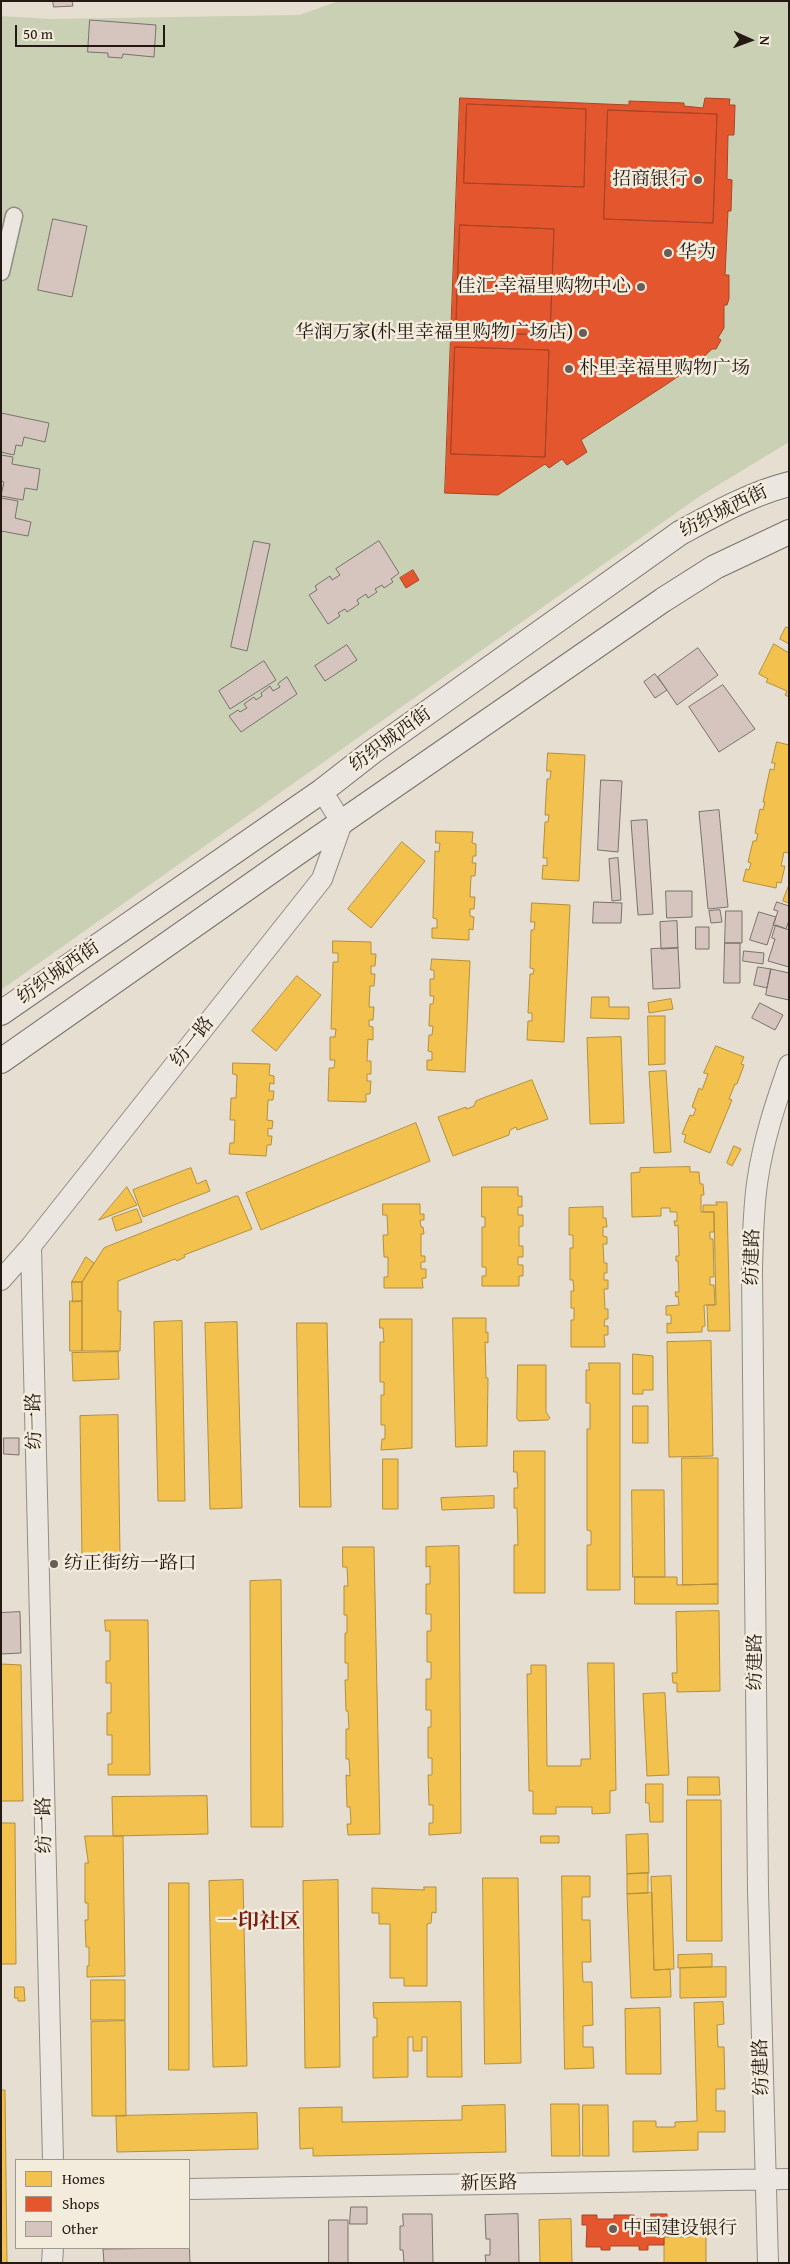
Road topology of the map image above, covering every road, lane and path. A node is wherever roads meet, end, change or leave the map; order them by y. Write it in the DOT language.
graph roads {
  1 [pos="14,216"];
  2 [pos="1,272"];
  3 [pos="789,484"];
  4 [pos="789,532"];
  5 [pos="322,792"];
  6 [pos="342,822"];
  7 [pos="1,1013"];
  8 [pos="1,1061"];
  9 [pos="789,1066"];
  10 [pos="31,1246"];
  11 [pos="1,1280"];
  12 [pos="52,2159"];
  13 [pos="766,2179"];
  14 [pos="789,2179"];
  15 [pos="190,2189"];
  16 [pos="52,2249"];
  17 [pos="52,2263"];
  18 [pos="768,2263"];
  1 -- 2 [label="street"];
  3 -- 5 [label="main road, 纺织城西街"];
  4 -- 6 [label="main road, 纺织城西街"];
  5 -- 6 [label="street"];
  5 -- 7 [label="main road, 纺织城西街"];
  6 -- 8 [label="main road, 纺织城西街"];
  6 -- 10 [label="street, 纺一路"];
  9 -- 13 [label="street, 纺建路"];
  10 -- 11 [label="street"];
  10 -- 12 [label="street, 纺一路"];
  13 -- 14 [label="street, 新医路"];
  13 -- 15 [label="street, 新医路"];
  13 -- 18 [label="street, 纺建路"];
  16 -- 17 [label="street"];
}
